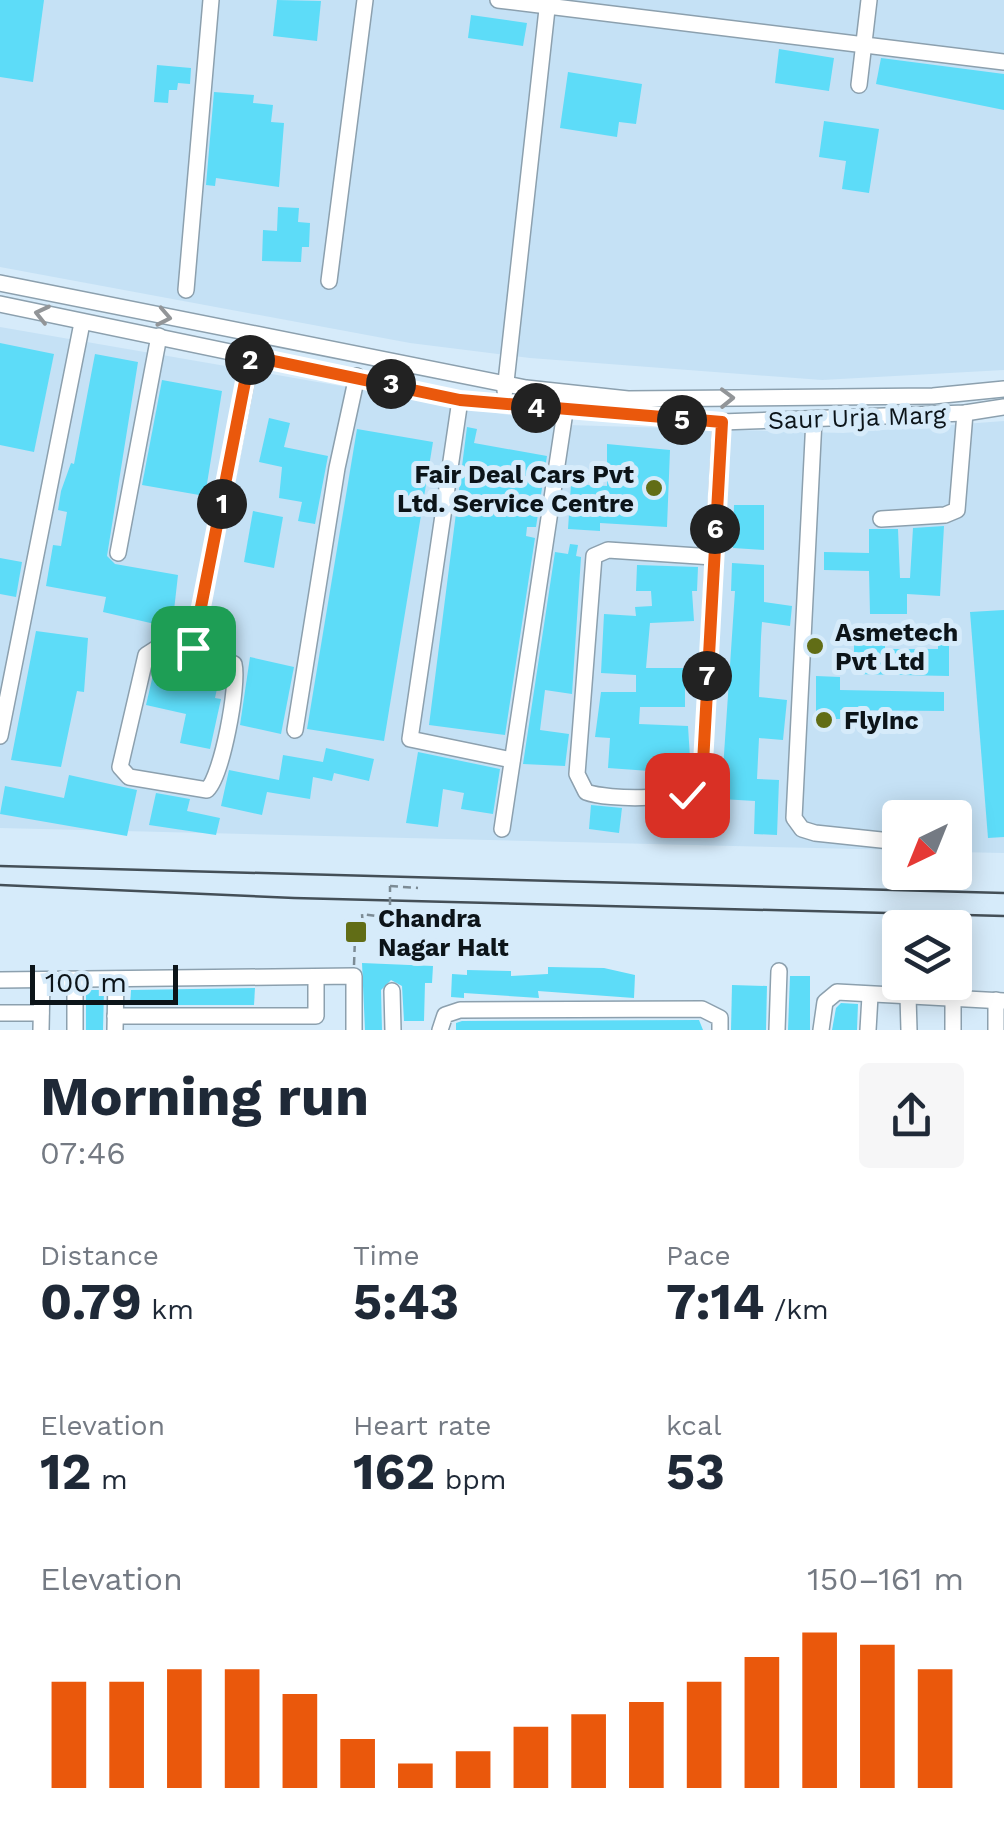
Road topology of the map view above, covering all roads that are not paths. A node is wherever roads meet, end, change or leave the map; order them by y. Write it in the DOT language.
graph roads {
  1 [pos="211,0"];
  2 [pos="366,0"];
  3 [pos="498,0"];
  4 [pos="869,0"];
  5 [pos="547,3"];
  6 [pos="630,8"];
  7 [pos="864,44"];
  8 [pos="1004,62"];
  9 [pos="859,85"];
  10 [pos="329,281"];
  11 [pos="0,284"];
  12 [pos="186,290"];
  13 [pos="0,304"];
  14 [pos="82,323"];
  15 [pos="159,336"];
  16 [pos="250,356"];
  17 [pos="357,376"];
  18 [pos="506,384"];
  19 [pos="1004,390"];
  20 [pos="460,400"];
  21 [pos="502,404"];
  22 [pos="1004,407"];
  23 [pos="565,412"];
  24 [pos="965,412"];
  25 [pos="814,419"];
  26 [pos="722,422"];
  27 [pos="881,519"];
  28 [pos="118,553"];
  29 [pos="713,556"];
  30 [pos="194,645"];
  31 [pos="295,730"];
  32 [pos="0,736"];
  33 [pos="512,760"];
  34 [pos="502,829"];
  35 [pos="882,840"];
  36 [pos="779,971"];
  37 [pos="316,977"];
  38 [pos="116,979"];
  39 [pos="0,980"];
  40 [pos="42,980"];
  41 [pos="76,980"];
  42 [pos="392,991"];
  43 [pos="870,996"];
  44 [pos="882,996"];
  45 [pos="972,997"];
  46 [pos="908,1000"];
  47 [pos="953,1000"];
  48 [pos="1000,1001"];
  49 [pos="0,1013"];
  50 [pos="42,1013"];
  51 [pos="115,1023"];
  52 [pos="41,1030"];
  53 [pos="75,1030"];
  54 [pos="354,1030"];
  55 [pos="392,1030"];
  56 [pos="440,1030"];
  57 [pos="720,1030"];
  58 [pos="777,1030"];
  59 [pos="821,1030"];
  60 [pos="868,1030"];
  61 [pos="908,1030"];
  62 [pos="953,1030"];
  63 [pos="996,1030"];
  1 -- 12 [label="street"];
  2 -- 10 [label="street"];
  3 -- 5 [label="street"];
  4 -- 7 [label="street"];
  5 -- 6 [label="street"];
  5 -- 18 [label="street"];
  6 -- 7 [label="street"];
  7 -- 8 [label="street"];
  7 -- 9 [label="street"];
  11 -- 18 [label="street, Saur Urja Marg, one-way"];
  14 -- 13 [label="street, Saur Urja Marg, one-way"];
  14 -- 15 [label="street, Saur Urja Marg"];
  14 -- 32 [label="street"];
  15 -- 16 [label="street, Saur Urja Marg"];
  15 -- 28 [label="street"];
  16 -- 17 [label="street, Saur Urja Marg"];
  16 -- 30 [label="street"];
  17 -- 20 [label="street, Saur Urja Marg"];
  17 -- 31 [label="street"];
  18 -- 19 [label="street, Saur Urja Marg, one-way"];
  18 -- 21 [label="street"];
  20 -- 21 [label="street, Saur Urja Marg"];
  20 -- 33 [label="street"];
  21 -- 23 [label="street, Saur Urja Marg"];
  22 -- 24 [label="street, Saur Urja Marg"];
  23 -- 26 [label="street, Saur Urja Marg"];
  23 -- 33 [label="street"];
  24 -- 25 [label="street, Saur Urja Marg"];
  24 -- 27 [label="street"];
  25 -- 26 [label="street, Saur Urja Marg"];
  25 -- 35 [label="street"];
  26 -- 29 [label="street"];
  29 -- 29 [label="street"];
  30 -- 30 [label="street"];
  33 -- 34 [label="street"];
  36 -- 58 [label="street"];
  37 -- 38 [label="street"];
  37 -- 51 [label="street"];
  37 -- 54 [label="street"];
  38 -- 41 [label="street"];
  38 -- 51 [label="street"];
  39 -- 40 [label="street"];
  40 -- 41 [label="street"];
  40 -- 50 [label="street"];
  41 -- 53 [label="street"];
  42 -- 55 [label="street"];
  43 -- 44 [label="street"];
  43 -- 59 [label="street"];
  43 -- 60 [label="street"];
  45 -- 48 [label="street"];
  46 -- 61 [label="street"];
  47 -- 62 [label="street"];
  48 -- 63 [label="street"];
  49 -- 50 [label="street"];
  50 -- 52 [label="street"];
  56 -- 57 [label="street"];
}
